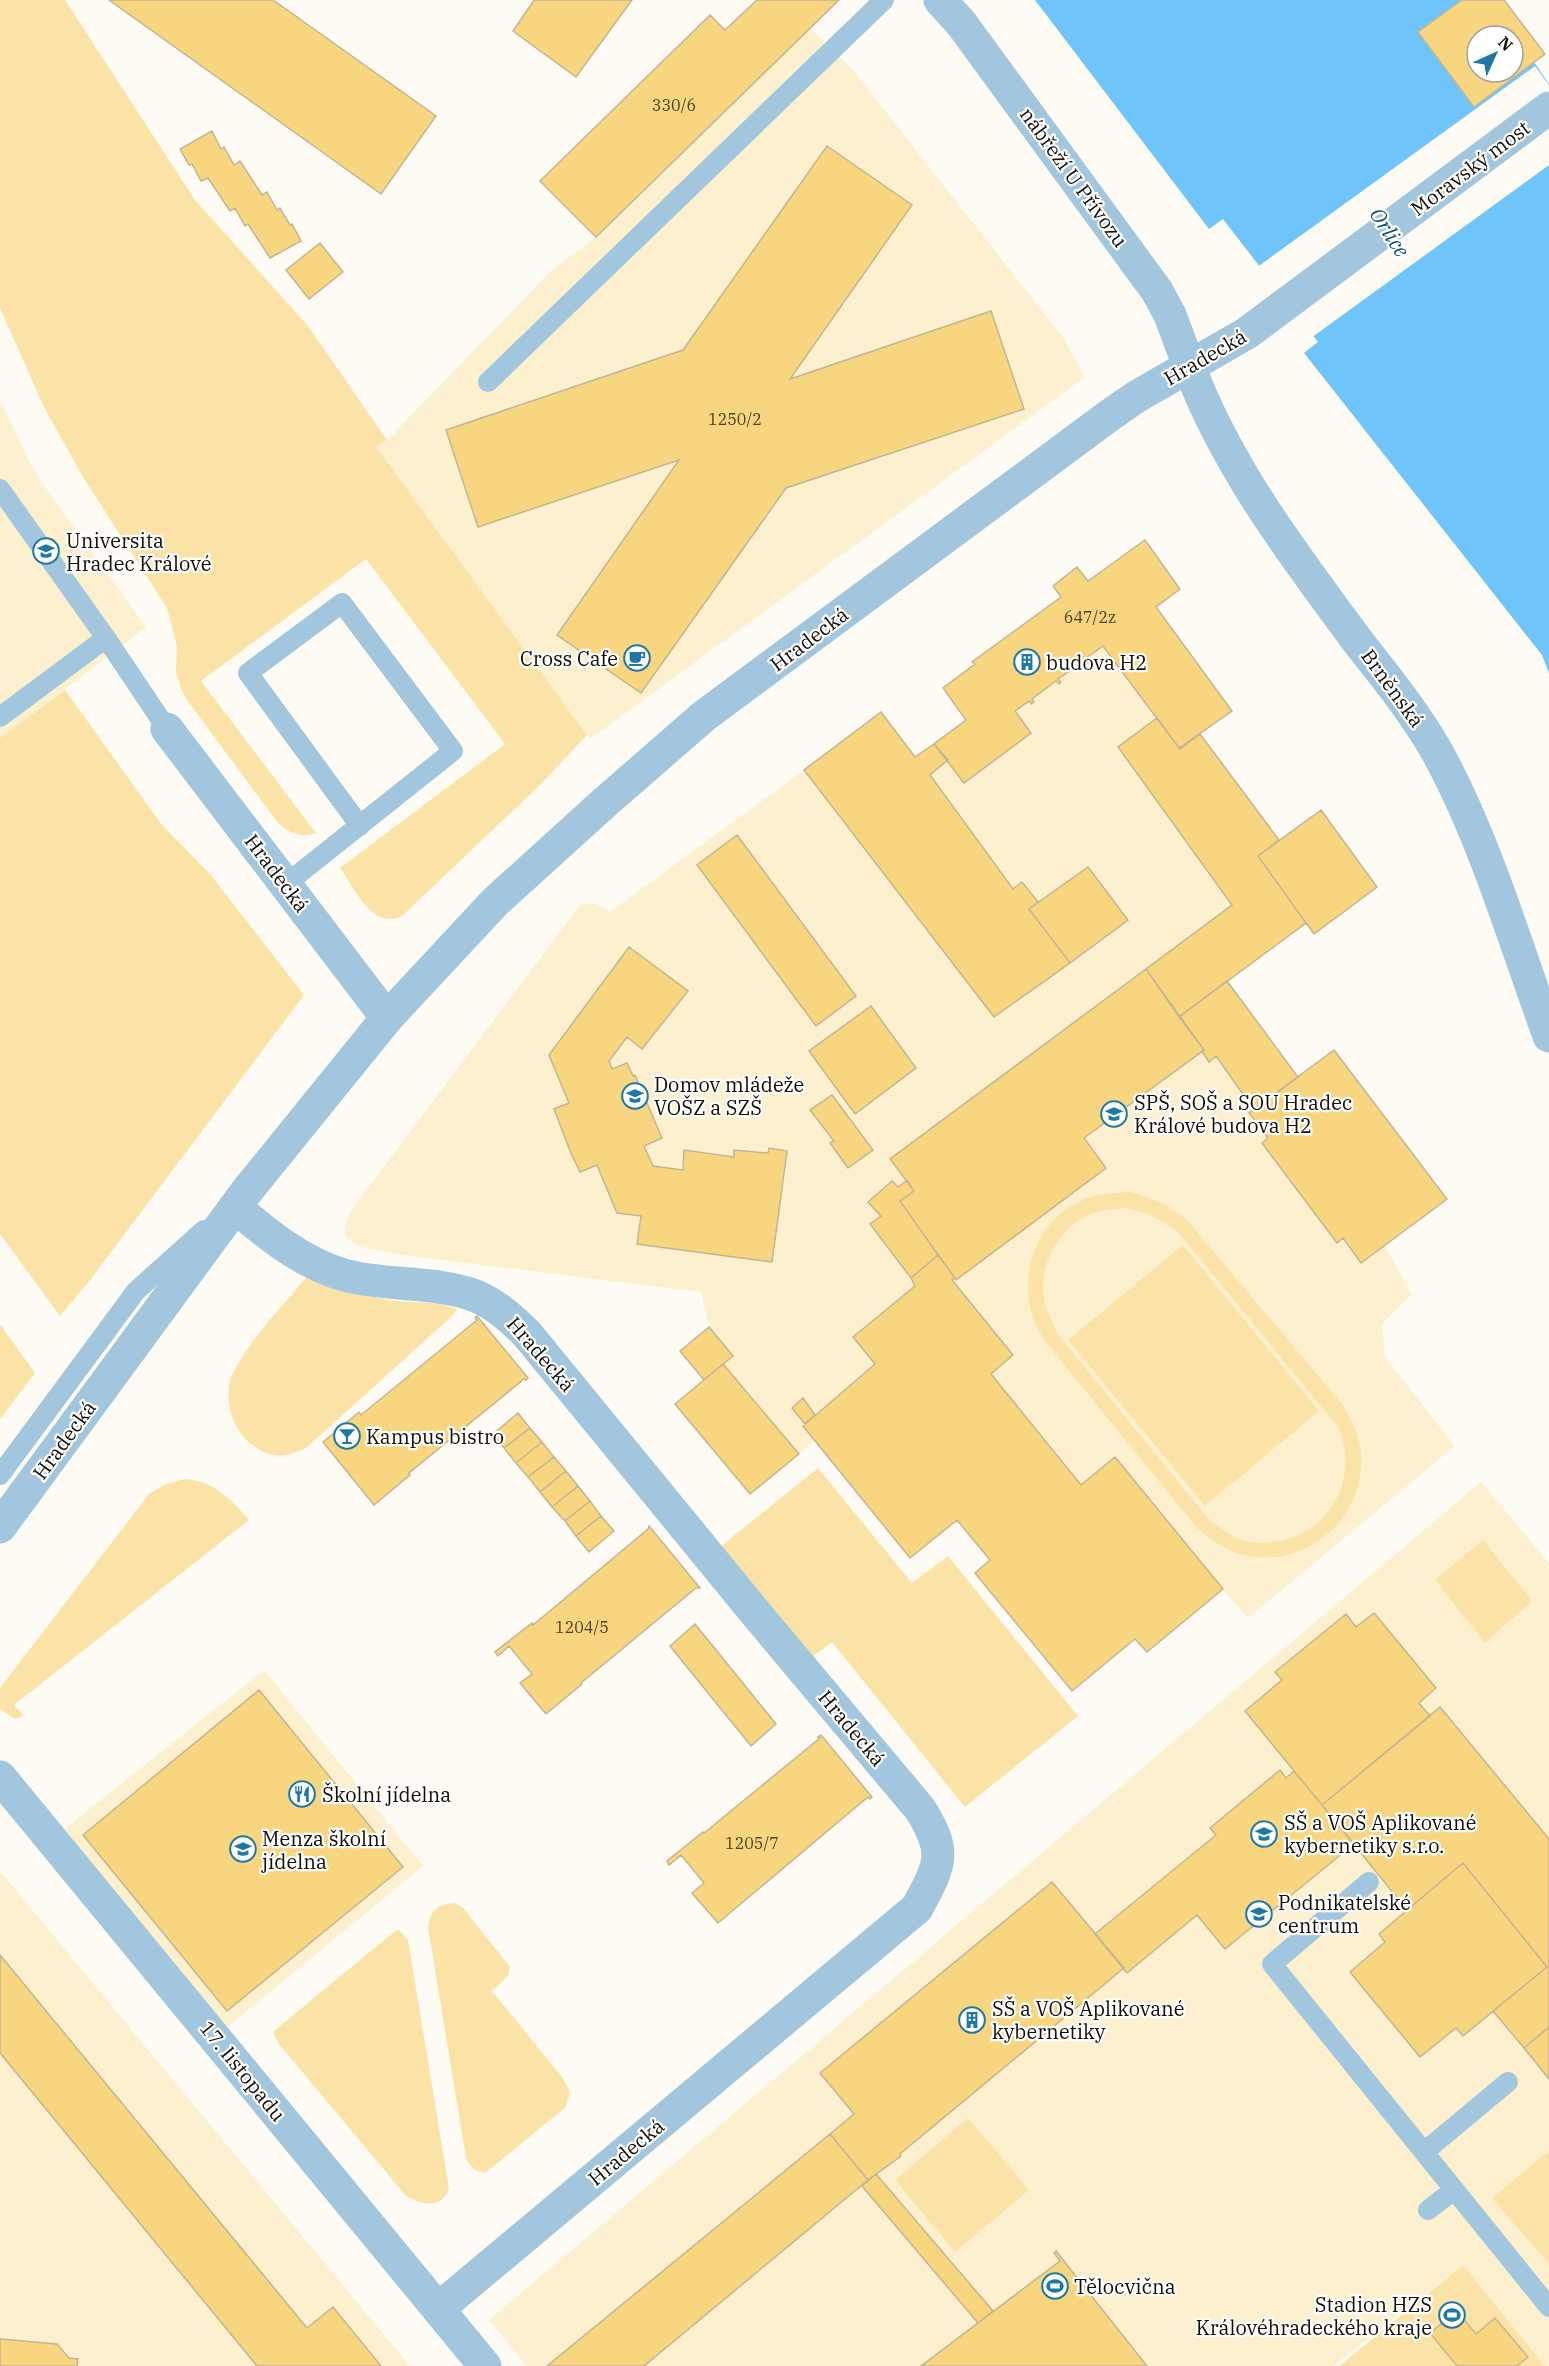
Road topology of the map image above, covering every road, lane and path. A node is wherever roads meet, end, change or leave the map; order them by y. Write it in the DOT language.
graph roads {
  1 [pos="884,0"];
  2 [pos="940,0"];
  3 [pos="1549,108"];
  4 [pos="1275,313"];
  5 [pos="1189,366"];
  6 [pos="488,382"];
  7 [pos="0,489"];
  8 [pos="106,638"];
  9 [pos="0,717"];
  10 [pos="167,729"];
  11 [pos="360,826"];
  12 [pos="286,884"];
  13 [pos="387,1018"];
  14 [pos="1549,1036"];
  15 [pos="241,1199"];
  16 [pos="0,1475"];
  17 [pos="0,1527"];
  18 [pos="0,1777"];
  19 [pos="1370,1882"];
  20 [pos="1508,2082"];
  21 [pos="1424,2152"];
  22 [pos="1454,2190"];
  23 [pos="1428,2210"];
  24 [pos="1549,2307"];
  25 [pos="438,2308"];
  26 [pos="485,2366"];
  1 -- 6 [label="lane"];
  2 -- 5 [label="street, nábřeží U Přívozu"];
  3 -- 4 [label="street, Moravský most"];
  4 -- 5 [label="street, Hradecká"];
  5 -- 13 [label="street, Hradecká"];
  5 -- 14 [label="street, Brněnská"];
  7 -- 8 [label="lane"];
  8 -- 9 [label="lane"];
  8 -- 10 [label="lane"];
  10 -- 12 [label="street, Hradecká"];
  11 -- 11 [label="lane"];
  11 -- 12 [label="lane"];
  12 -- 13 [label="street, Hradecká"];
  13 -- 15 [label="street, Hradecká"];
  15 -- 16 [label="lane"];
  15 -- 17 [label="street, Hradecká"];
  15 -- 25 [label="street, Hradecká"];
  18 -- 25 [label="street, 17. listopadu"];
  19 -- 21 [label="lane"];
  20 -- 21 [label="lane"];
  21 -- 22 [label="lane"];
  22 -- 23 [label="lane"];
  22 -- 24 [label="lane"];
  25 -- 26 [label="street, 17. listopadu"];
}
